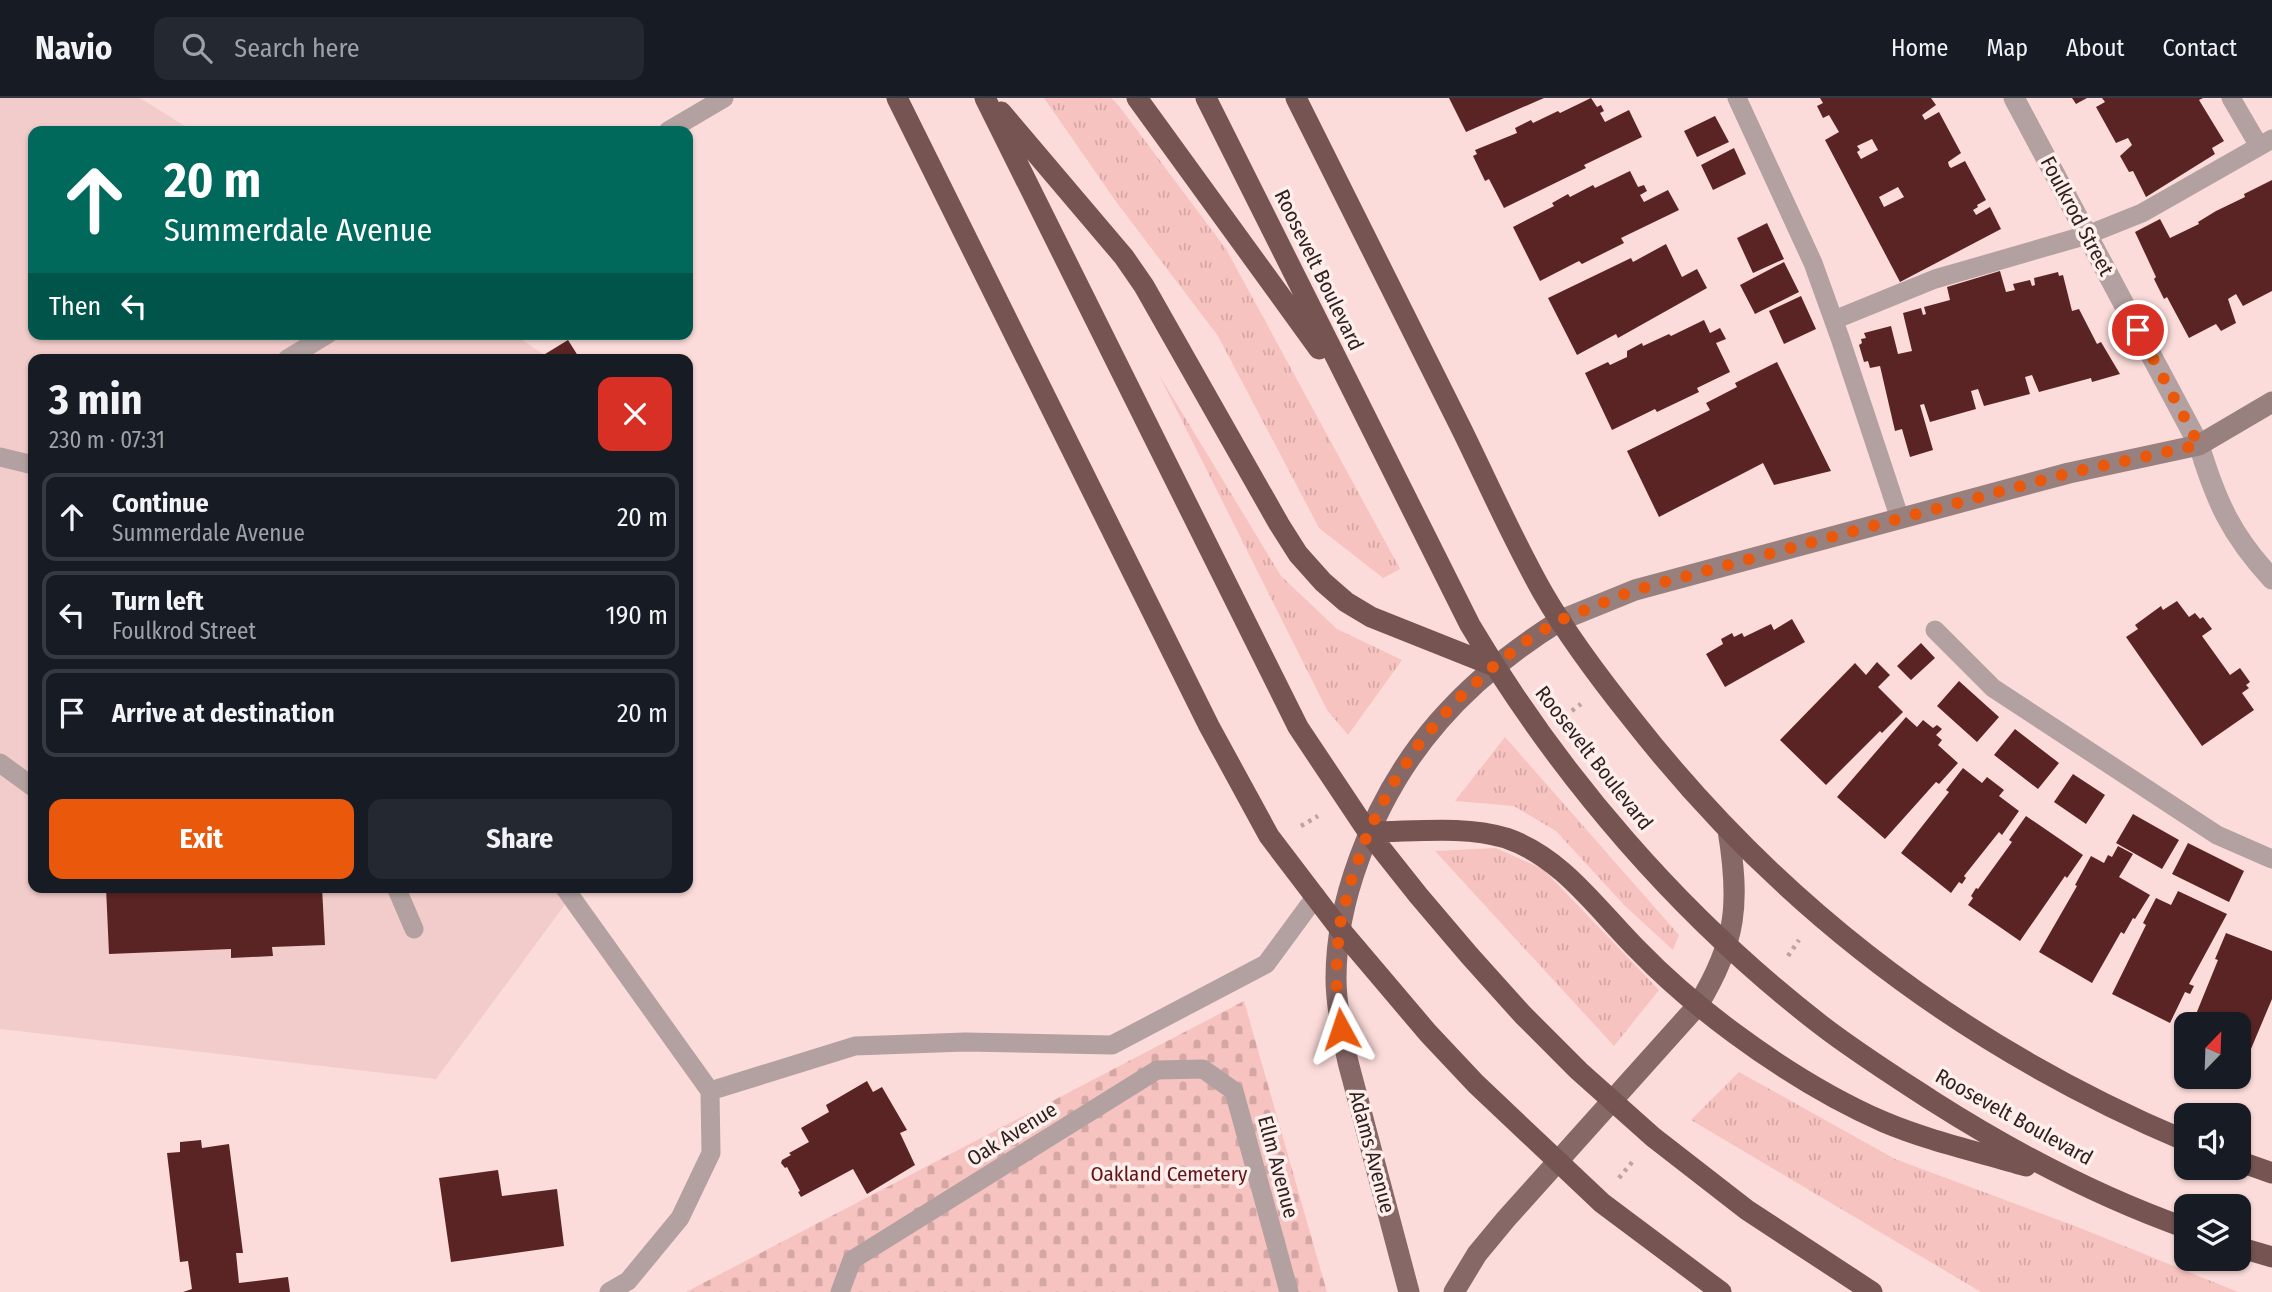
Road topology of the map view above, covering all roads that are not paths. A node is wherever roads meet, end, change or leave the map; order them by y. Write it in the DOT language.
graph roads {
  1 [pos="724,98"];
  2 [pos="897,98"];
  3 [pos="988,98"];
  4 [pos="1137,98"];
  5 [pos="1206,98"];
  6 [pos="1296,98"];
  7 [pos="1737,98"];
  8 [pos="2014,98"];
  9 [pos="2231,98"];
  10 [pos="676,126"];
  11 [pos="2265,143"];
  12 [pos="2087,235"];
  13 [pos="1834,320"];
  14 [pos="318,340"];
  15 [pos="295,354"];
  16 [pos="1355,399"];
  17 [pos="2272,402"];
  18 [pos="2199,445"];
  19 [pos="0,457"];
  20 [pos="28,464"];
  21 [pos="1899,519"];
  22 [pos="2272,579"];
  23 [pos="1560,620"];
  24 [pos="1935,630"];
  25 [pos="1494,666"];
  26 [pos="1,764"];
  27 [pos="28,783"];
  28 [pos="1728,830"];
  29 [pos="1368,832"];
  30 [pos="2272,859"];
  31 [pos="399,893"];
  32 [pos="568,893"];
  33 [pos="1315,896"];
  34 [pos="1339,928"];
  35 [pos="414,929"];
  36 [pos="1728,945"];
  37 [pos="1698,1005"];
  38 [pos="1203,1069"];
  39 [pos="710,1091"];
  40 [pos="1612,1101"];
  41 [pos="2174,1135"];
  42 [pos="1557,1162"];
  43 [pos="2251,1166"];
  44 [pos="2272,1173"];
  45 [pos="2065,1177"];
  46 [pos="2174,1223"];
  47 [pos="2251,1251"];
  48 [pos="2272,1257"];
  49 [pos="609,1292"];
  50 [pos="840,1292"];
  51 [pos="1289,1292"];
  52 [pos="1409,1292"];
  53 [pos="1454,1292"];
  54 [pos="1721,1292"];
  55 [pos="1872,1292"];
  1 -- 10 [label="lane"];
  2 -- 33 [label="highway"];
  3 -- 25 [label="highway"];
  3 -- 29 [label="highway"];
  4 -- 16 [label="highway"];
  5 -- 16 [label="highway, Roosevelt Boulevard"];
  6 -- 23 [label="highway"];
  7 -- 13 [label="lane"];
  8 -- 12 [label="street, Foulkrod Street"];
  9 -- 11 [label="lane"];
  11 -- 12 [label="lane"];
  12 -- 13 [label="lane"];
  12 -- 18 [label="street, Foulkrod Street"];
  13 -- 21 [label="lane"];
  14 -- 15 [label="lane"];
  16 -- 25 [label="highway, Roosevelt Boulevard"];
  17 -- 18 [label="main road"];
  18 -- 21 [label="main road"];
  18 -- 22 [label="street, Foulkrod Street"];
  19 -- 20 [label="lane"];
  21 -- 23 [label="main road"];
  23 -- 25 [label="main road, Adams Avenue"];
  23 -- 28 [label="highway"];
  24 -- 30 [label="lane"];
  25 -- 29 [label="main road, Adams Avenue"];
  25 -- 36 [label="highway, Roosevelt Boulevard"];
  26 -- 27 [label="lane"];
  28 -- 36 [label="main road"];
  28 -- 41 [label="highway"];
  29 -- 34 [label="main road, Adams Avenue"];
  29 -- 37 [label="highway"];
  29 -- 40 [label="highway"];
  31 -- 35 [label="lane"];
  32 -- 39 [label="lane"];
  33 -- 34 [label="highway"];
  33 -- 39 [label="lane"];
  34 -- 42 [label="highway"];
  34 -- 52 [label="main road, Adams Avenue"];
  36 -- 37 [label="main road"];
  36 -- 45 [label="highway, Roosevelt Boulevard"];
  37 -- 40 [label="main road"];
  37 -- 45 [label="highway"];
  38 -- 50 [label="lane, Oak Avenue"];
  38 -- 51 [label="lane, Ellm Avenue"];
  39 -- 49 [label="lane"];
  40 -- 42 [label="main road"];
  40 -- 55 [label="highway"];
  42 -- 53 [label="main road"];
  42 -- 54 [label="highway"];
  43 -- 44 [label="highway"];
  45 -- 46 [label="highway, Roosevelt Boulevard"];
  47 -- 48 [label="highway"];
}
